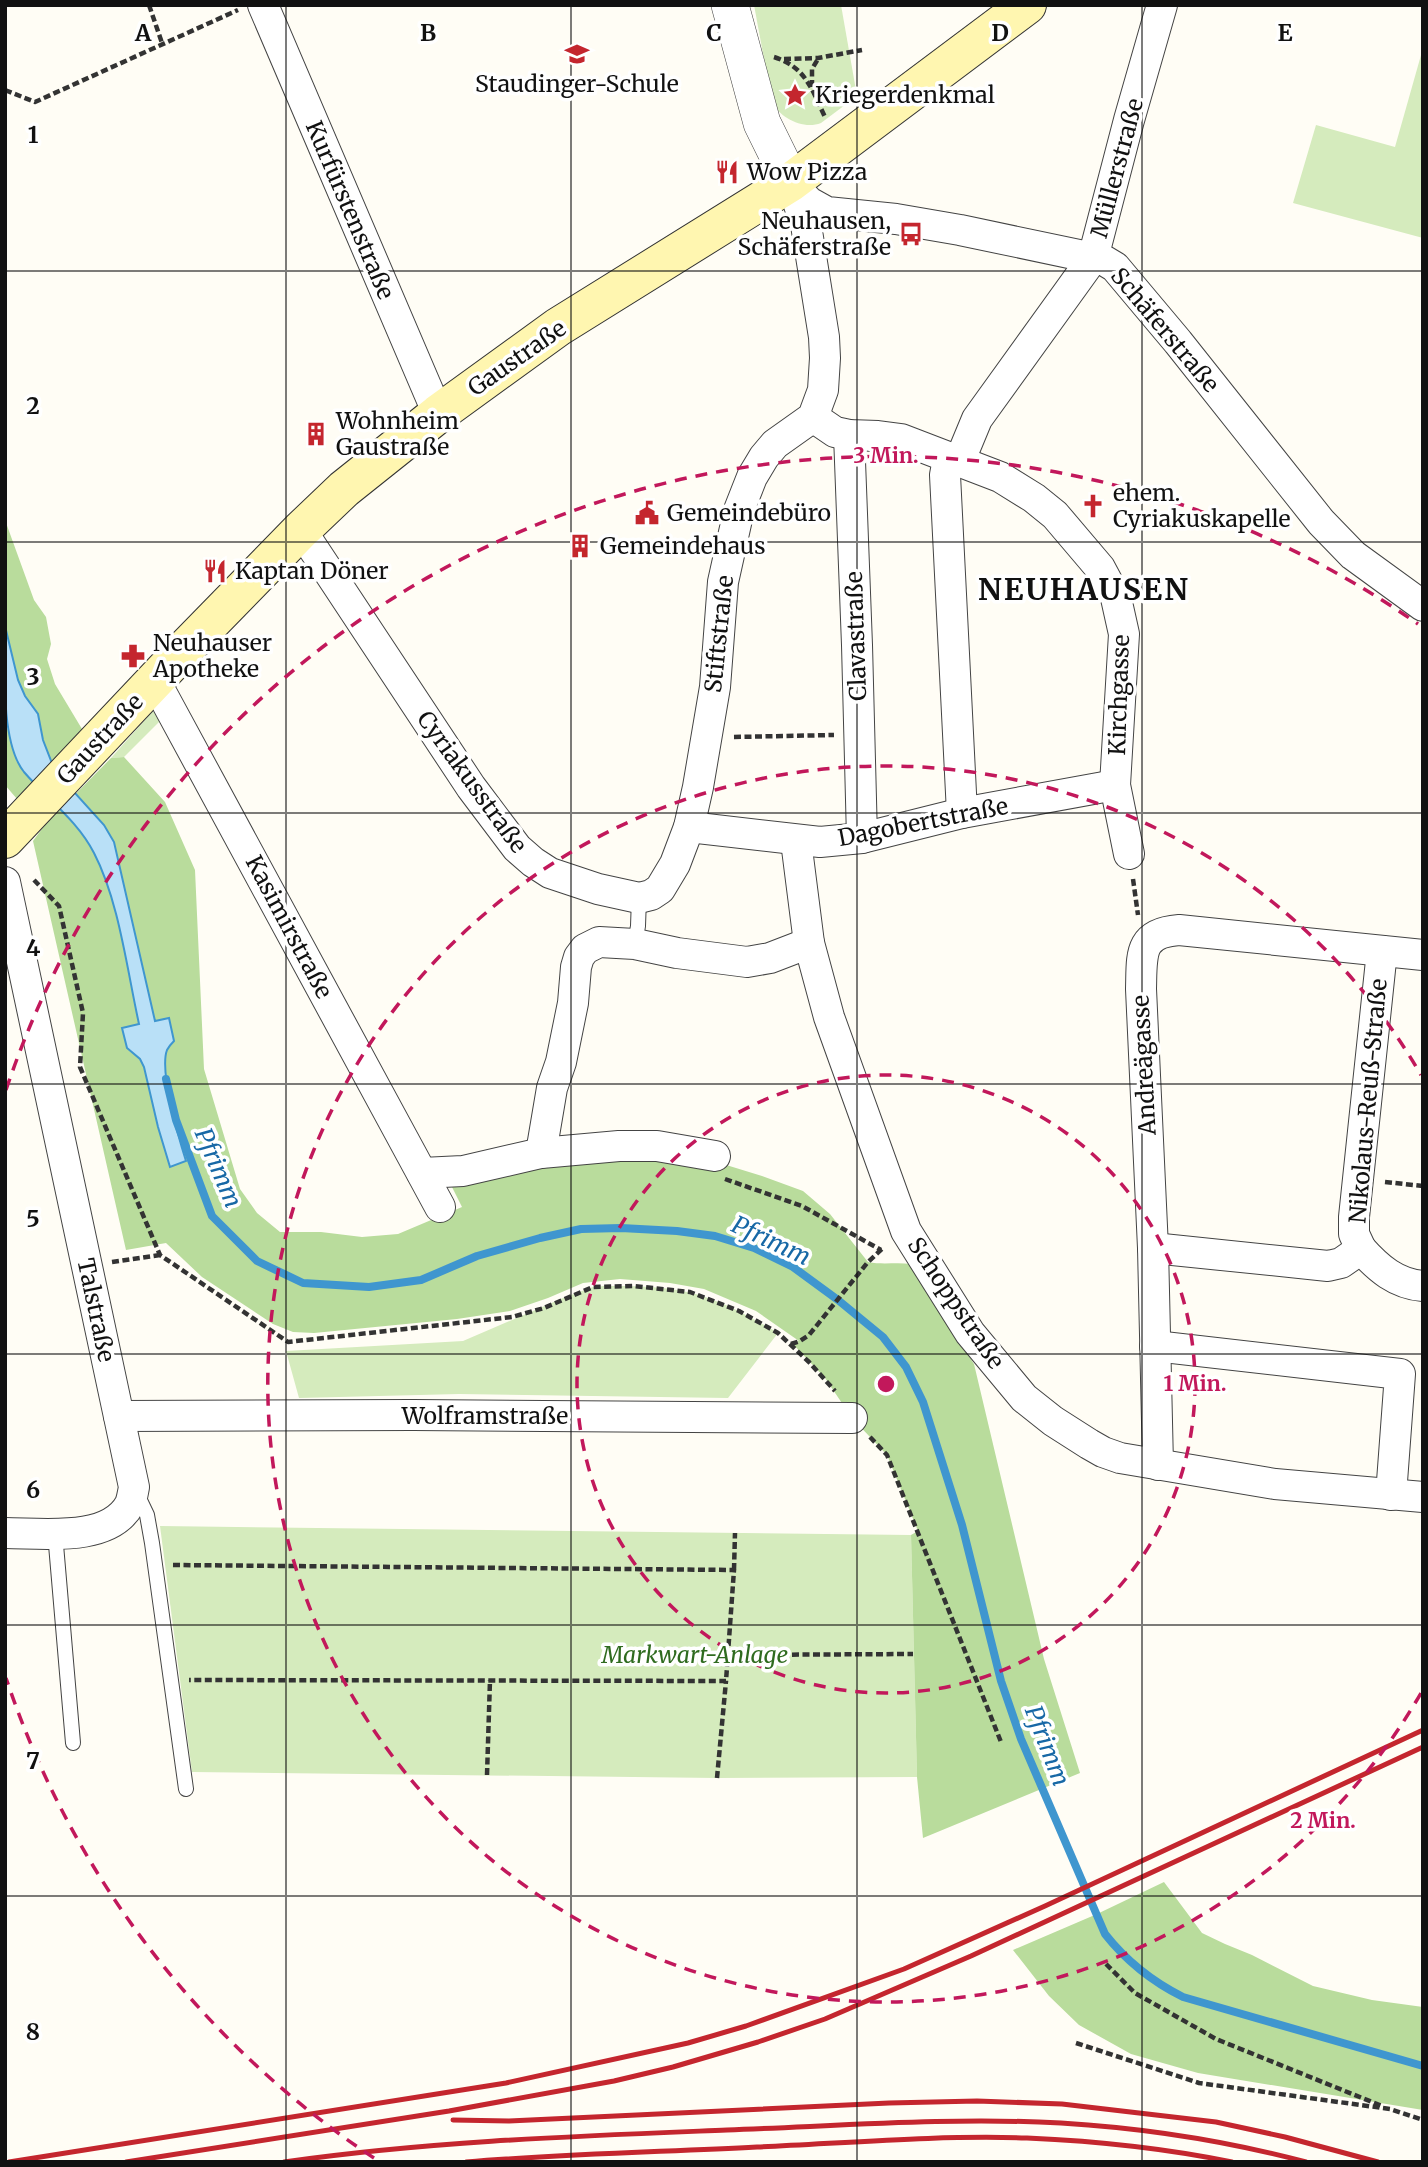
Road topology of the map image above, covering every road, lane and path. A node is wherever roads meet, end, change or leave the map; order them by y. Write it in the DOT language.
graph roads {
  1 [pos="149,5"];
  2 [pos="248,5"];
  3 [pos="263,5"];
  4 [pos="730,5"];
  5 [pos="1027,5"];
  6 [pos="1162,5"];
  7 [pos="162,43"];
  8 [pos="740,47"];
  9 [pos="862,50"];
  10 [pos="818,58"];
  11 [pos="780,59"];
  12 [pos="812,89"];
  13 [pos="5,90"];
  14 [pos="838,148"];
  15 [pos="791,182"];
  16 [pos="1093,258"];
  17 [pos="438,414"];
  18 [pos="813,417"];
  19 [pos="849,435"];
  20 [pos="954,460"];
  21 [pos="301,530"];
  22 [pos="1423,606"];
  23 [pos="155,681"];
  24 [pos="859,735"];
  25 [pos="706,737"];
  26 [pos="1115,786"];
  27 [pos="962,813"];
  28 [pos="18,826"];
  29 [pos="689,827"];
  30 [pos="862,838"];
  31 [pos="796,841"];
  32 [pos="1129,854"];
  33 [pos="17,879"];
  34 [pos="639,898"];
  35 [pos="809,943"];
  36 [pos="635,944"];
  37 [pos="1142,950"];
  38 [pos="1382,951"];
  39 [pos="1423,955"];
  40 [pos="541,1153"];
  41 [pos="719,1167"];
  42 [pos="422,1173"];
  43 [pos="1358,1179"];
  44 [pos="1423,1186"];
  45 [pos="440,1207"];
  46 [pos="1153,1248"];
  47 [pos="1361,1249"];
  48 [pos="160,1255"];
  49 [pos="87,1266"];
  50 [pos="1423,1286"];
  51 [pos="790,1344"];
  52 [pos="1155,1346"];
  53 [pos="119,1416"];
  54 [pos="852,1418"];
  55 [pos="1158,1465"];
  56 [pos="134,1487"];
  57 [pos="1391,1495"];
  58 [pos="1423,1497"];
  59 [pos="5,1533"];
  60 [pos="55,1533"];
  61 [pos="735,1533"];
  62 [pos="155,1564"];
  63 [pos="734,1570"];
  64 [pos="914,1654"];
  65 [pos="729,1655"];
  66 [pos="172,1680"];
  67 [pos="490,1680"];
  68 [pos="726,1681"];
  69 [pos="1001,1742"];
  70 [pos="73,1743"];
  71 [pos="487,1775"];
  72 [pos="717,1778"];
  73 [pos="187,1788"];
  74 [pos="1106,1964"];
  75 [pos="1076,2043"];
  76 [pos="1390,2109"];
  77 [pos="1423,2120"];
  1 -- 7 [label="path"];
  2 -- 7 [label="path"];
  3 -- 17 [label="street, Kurfürstenstraße"];
  4 -- 8 [label="street"];
  5 -- 14 [label="main road, Gaustraße"];
  6 -- 16 [label="street, Müllerstraße"];
  7 -- 13 [label="path"];
  8 -- 11 [label="path"];
  8 -- 15 [label="street"];
  9 -- 10 [label="path"];
  10 -- 11 [label="path"];
  10 -- 12 [label="path"];
  11 -- 12 [label="path"];
  12 -- 14 [label="path"];
  14 -- 15 [label="main road, Gaustraße"];
  15 -- 16 [label="street, Schäferstraße"];
  15 -- 17 [label="main road, Gaustraße"];
  15 -- 18 [label="street"];
  16 -- 20 [label="street, Müllerstraße"];
  16 -- 22 [label="street, Schäferstraße"];
  17 -- 21 [label="main road, Gaustraße"];
  18 -- 19 [label="street, Kirchgasse"];
  18 -- 25 [label="street, Stiftstraße"];
  19 -- 20 [label="street, Kirchgasse"];
  19 -- 24 [label="street, Clavastraße"];
  20 -- 26 [label="street, Kirchgasse"];
  20 -- 27 [label="street, Müllerstraße"];
  21 -- 23 [label="main road, Gaustraße"];
  21 -- 34 [label="street, Cyriakusstraße"];
  23 -- 28 [label="main road, Gaustraße"];
  23 -- 42 [label="street, Kasimirstraße"];
  24 -- 25 [label="path"];
  24 -- 30 [label="street, Clavastraße"];
  25 -- 29 [label="street, Stiftstraße"];
  26 -- 27 [label="street, Dagobertstraße"];
  26 -- 32 [label="street"];
  27 -- 30 [label="street, Dagobertstraße"];
  29 -- 31 [label="street, Dagobertstraße"];
  29 -- 34 [label="street"];
  30 -- 31 [label="street, Dagobertstraße"];
  31 -- 35 [label="street, Schoppstraße"];
  32 -- 37 [label="path"];
  33 -- 48 [label="path"];
  33 -- 49 [label="street, Talstraße"];
  34 -- 36 [label="lane"];
  35 -- 36 [label="street"];
  35 -- 55 [label="street, Schoppstraße"];
  36 -- 40 [label="street"];
  37 -- 38 [label="street"];
  37 -- 46 [label="street, Andreägasse"];
  38 -- 39 [label="street"];
  38 -- 43 [label="street, Nikolaus-Reuß-Straße"];
  40 -- 41 [label="street"];
  40 -- 42 [label="street"];
  41 -- 51 [label="path"];
  42 -- 45 [label="street, Kasimirstraße"];
  43 -- 44 [label="path"];
  43 -- 47 [label="street, Nikolaus-Reuß-Straße"];
  46 -- 47 [label="street, Nikolaus-Reuß-Straße"];
  46 -- 52 [label="street, Andreägasse"];
  47 -- 50 [label="street, Nikolaus-Reuß-Straße"];
  48 -- 49 [label="path"];
  48 -- 51 [label="path"];
  49 -- 53 [label="street, Talstraße"];
  51 -- 54 [label="path"];
  52 -- 55 [label="street, Andreägasse"];
  52 -- 57 [label="street"];
  53 -- 54 [label="street, Wolframstraße"];
  53 -- 56 [label="street, Talstraße"];
  54 -- 69 [label="path"];
  55 -- 57 [label="street, Schoppstraße"];
  56 -- 60 [label="street"];
  56 -- 62 [label="lane, Talstraße"];
  57 -- 58 [label="street, Schoppstraße"];
  59 -- 60 [label="street"];
  60 -- 70 [label="lane"];
  61 -- 63 [label="path"];
  62 -- 63 [label="path"];
  62 -- 66 [label="lane, Talstraße"];
  63 -- 65 [label="path"];
  64 -- 65 [label="path"];
  65 -- 68 [label="path"];
  66 -- 67 [label="path"];
  66 -- 73 [label="lane, Talstraße"];
  67 -- 68 [label="path"];
  67 -- 71 [label="path"];
  68 -- 72 [label="path"];
  74 -- 76 [label="path"];
  75 -- 76 [label="path"];
  76 -- 77 [label="path"];
}
